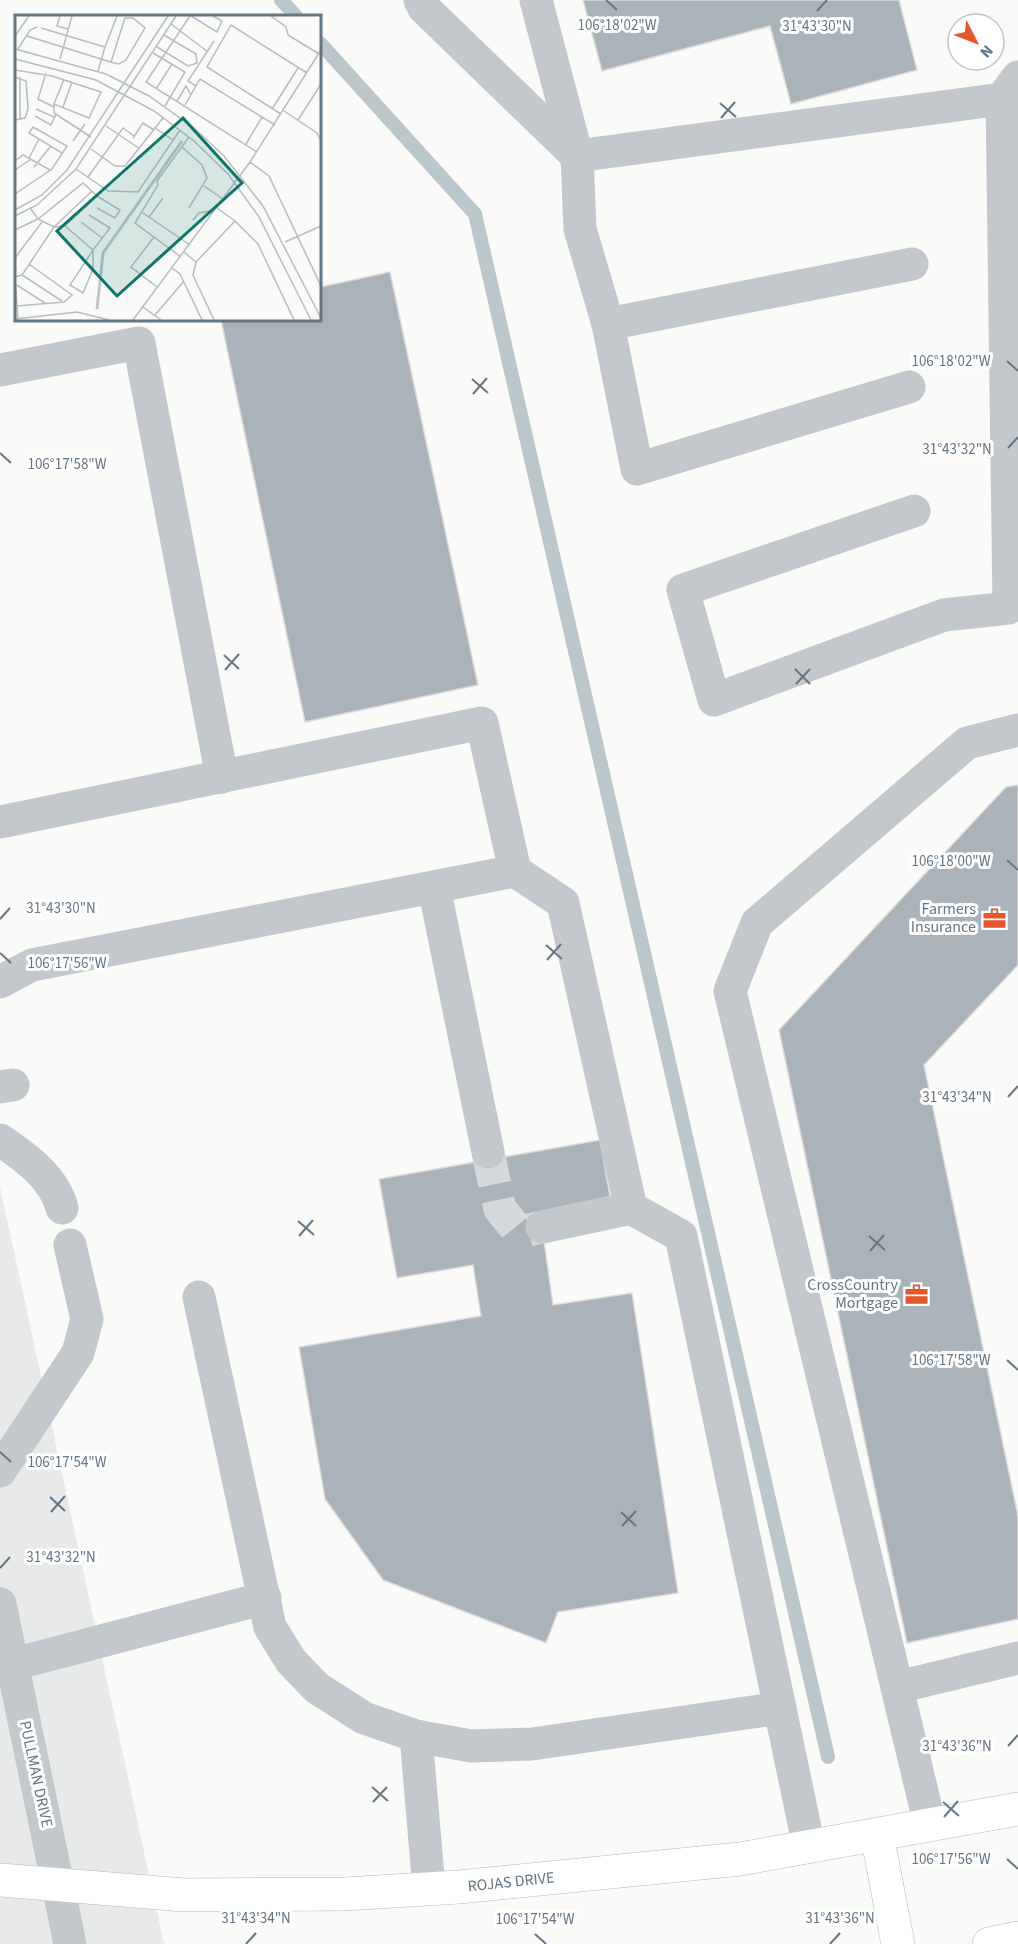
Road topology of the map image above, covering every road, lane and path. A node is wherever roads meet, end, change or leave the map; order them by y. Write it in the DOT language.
graph roads {
  1 [pos="420,0"];
  2 [pos="536,0"];
  3 [pos="1010,88"];
  4 [pos="577,156"];
  5 [pos="912,264"];
  6 [pos="608,324"];
  7 [pos="0,370"];
  8 [pos="909,387"];
  9 [pos="914,512"];
  10 [pos="1014,608"];
  11 [pos="1018,730"];
  12 [pos="222,777"];
  13 [pos="0,822"];
  14 [pos="515,872"];
  15 [pos="434,887"];
  16 [pos="0,982"];
  17 [pos="0,1140"];
  18 [pos="488,1152"];
  19 [pos="62,1208"];
  20 [pos="631,1208"];
  21 [pos="542,1227"];
  22 [pos="70,1245"];
  23 [pos="200,1297"];
  24 [pos="0,1471"];
  25 [pos="265,1598"];
  26 [pos="0,1604"];
  27 [pos="1018,1658"];
  28 [pos="14,1664"];
  29 [pos="898,1687"];
  30 [pos="780,1708"];
  31 [pos="417,1736"];
  32 [pos="1018,1809"];
  33 [pos="930,1825"];
  34 [pos="877,1835"];
  35 [pos="809,1847"];
  36 [pos="0,1880"];
  37 [pos="60,1885"];
  38 [pos="429,1889"];
  39 [pos="1018,1938"];
  40 [pos="70,1944"];
  41 [pos="898,1944"];
  42 [pos="989,1944"];
  1 -- 4 [label="street"];
  2 -- 4 [label="street"];
  3 -- 4 [label="street"];
  3 -- 10 [label="street"];
  4 -- 6 [label="street"];
  5 -- 6 [label="street"];
  6 -- 8 [label="street"];
  7 -- 12 [label="street"];
  9 -- 10 [label="street"];
  11 -- 29 [label="street"];
  12 -- 13 [label="street"];
  12 -- 14 [label="street"];
  14 -- 15 [label="street"];
  14 -- 20 [label="street"];
  15 -- 16 [label="street"];
  15 -- 18 [label="street"];
  17 -- 19 [label="street"];
  20 -- 21 [label="street"];
  20 -- 30 [label="street"];
  22 -- 24 [label="street"];
  23 -- 25 [label="street"];
  25 -- 28 [label="street"];
  25 -- 31 [label="street"];
  26 -- 28 [label="street, PULLMAN DRIVE"];
  27 -- 29 [label="street"];
  28 -- 37 [label="street, PULLMAN DRIVE"];
  29 -- 33 [label="street"];
  30 -- 31 [label="street"];
  30 -- 35 [label="street"];
  31 -- 38 [label="street"];
  32 -- 33 [label="main road, ROJAS DRIVE"];
  33 -- 34 [label="main road, ROJAS DRIVE"];
  34 -- 35 [label="main road, ROJAS DRIVE"];
  34 -- 41 [label="main road"];
  35 -- 38 [label="main road, ROJAS DRIVE"];
  36 -- 37 [label="main road, ROJAS DRIVE"];
  37 -- 38 [label="main road, ROJAS DRIVE"];
  37 -- 40 [label="street, PULLMAN DRIVE"];
  39 -- 42 [label="main road"];
}
